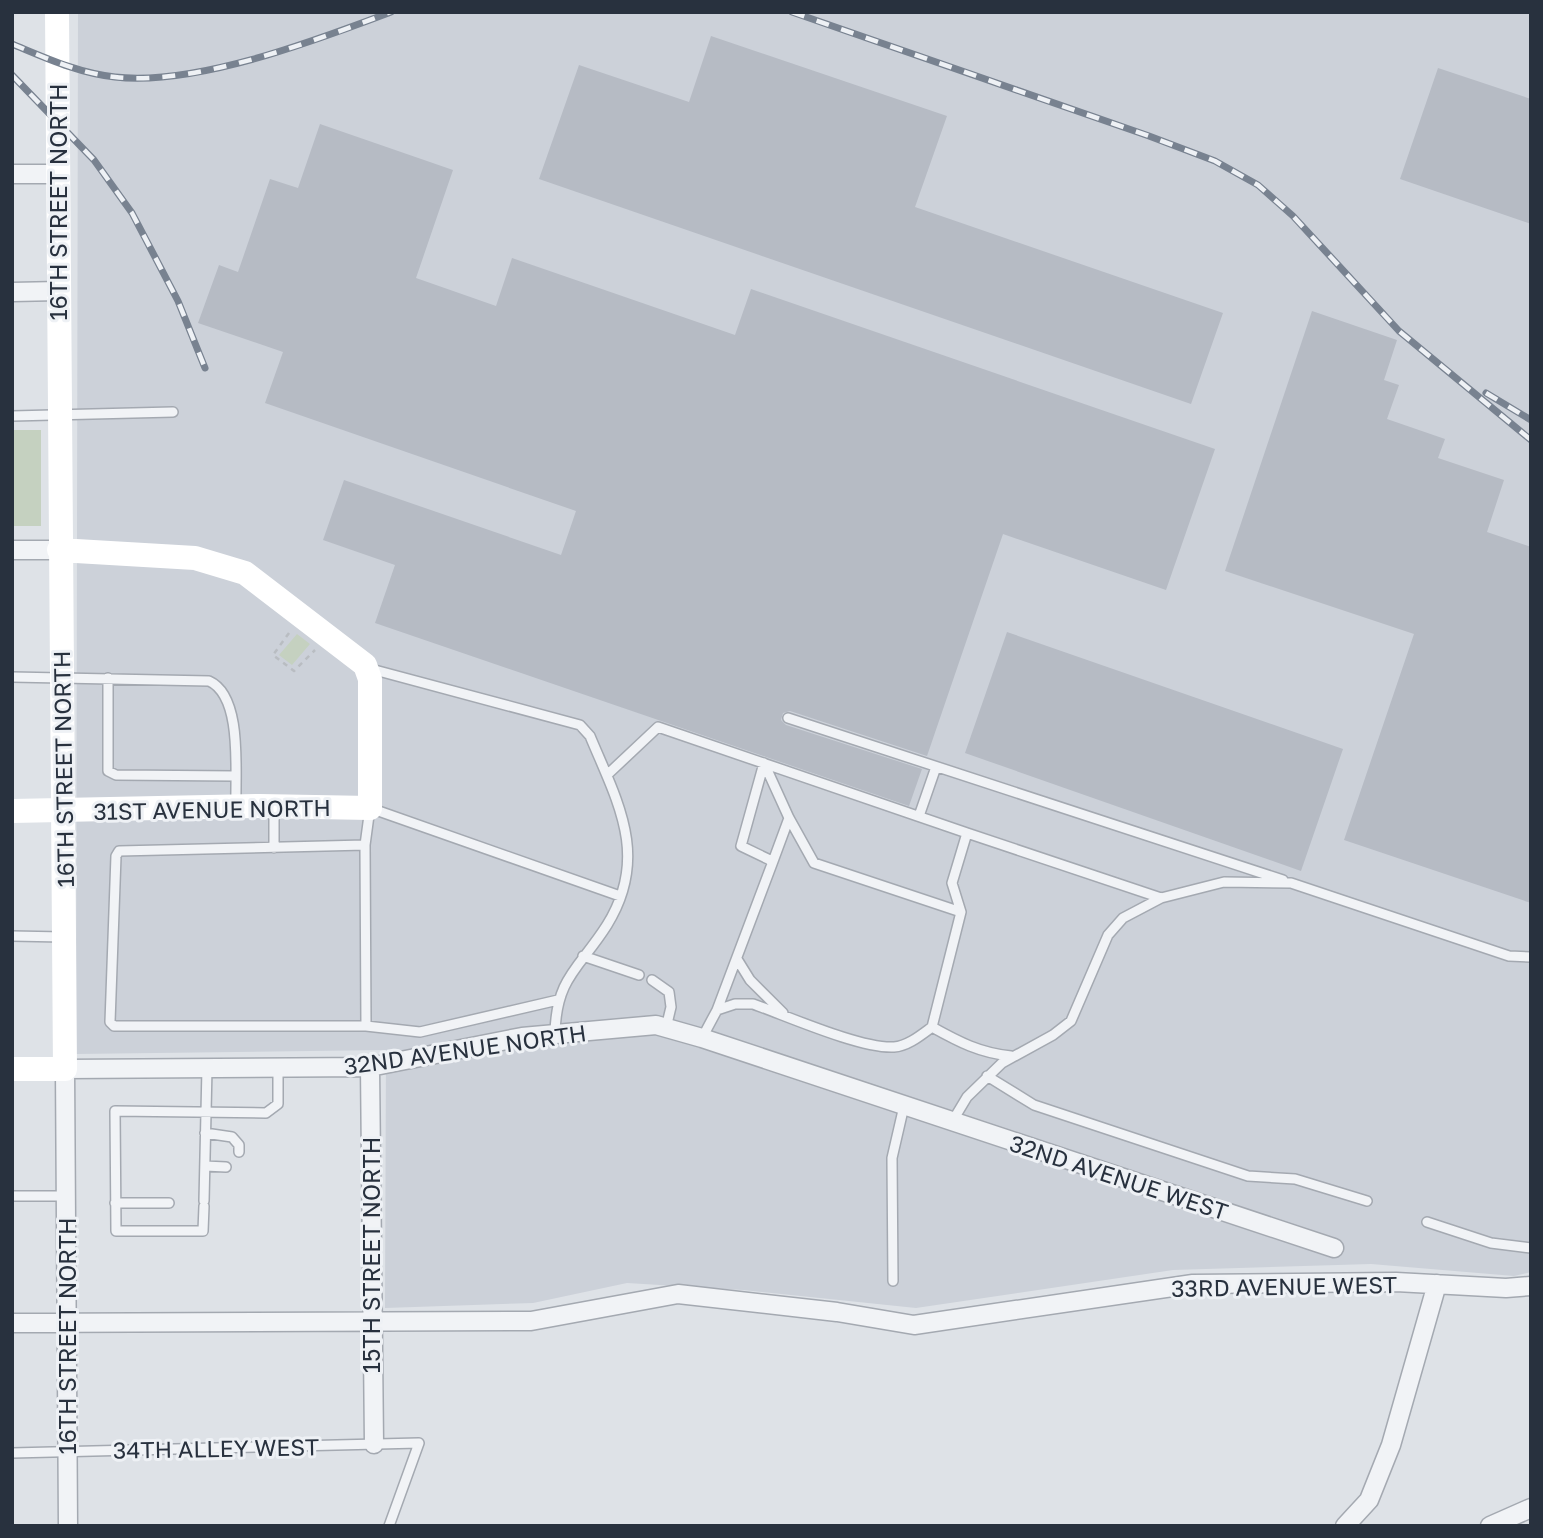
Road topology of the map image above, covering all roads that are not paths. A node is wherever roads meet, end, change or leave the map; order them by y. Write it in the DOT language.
graph roads {
  1 [pos="57,12"];
  2 [pos="12,174"];
  3 [pos="58,174"];
  4 [pos="59,291"];
  5 [pos="12,292"];
  6 [pos="173,412"];
  7 [pos="60,413"];
  8 [pos="12,416"];
  9 [pos="12,550"];
  10 [pos="59,550"];
  11 [pos="369,668"];
  12 [pos="12,677"];
  13 [pos="62,677"];
  14 [pos="108,678"];
  15 [pos="788,718"];
  16 [pos="764,762"];
  17 [pos="936,767"];
  18 [pos="607,775"];
  19 [pos="235,776"];
  20 [pos="274,806"];
  21 [pos="236,807"];
  22 [pos="370,808"];
  23 [pos="12,811"];
  24 [pos="65,811"];
  25 [pos="919,816"];
  26 [pos="789,818"];
  27 [pos="967,833"];
  28 [pos="365,845"];
  29 [pos="274,848"];
  30 [pos="772,864"];
  31 [pos="1291,883"];
  32 [pos="620,896"];
  33 [pos="1161,898"];
  34 [pos="961,912"];
  35 [pos="12,936"];
  36 [pos="65,937"];
  37 [pos="583,956"];
  38 [pos="1531,957"];
  39 [pos="737,959"];
  40 [pos="639,975"];
  41 [pos="652,981"];
  42 [pos="558,1000"];
  43 [pos="717,1010"];
  44 [pos="785,1015"];
  45 [pos="366,1026"];
  46 [pos="932,1027"];
  47 [pos="666,1028"];
  48 [pos="555,1034"];
  49 [pos="702,1038"];
  50 [pos="1013,1056"];
  51 [pos="370,1067"];
  52 [pos="207,1068"];
  53 [pos="278,1068"];
  54 [pos="12,1069"];
  55 [pos="65,1069"];
  56 [pos="988,1076"];
  57 [pos="904,1106"];
  58 [pos="206,1113"];
  59 [pos="953,1122"];
  60 [pos="205,1133"];
  61 [pos="239,1152"];
  62 [pos="205,1166"];
  63 [pos="226,1167"];
  64 [pos="12,1196"];
  65 [pos="66,1196"];
  66 [pos="1367,1201"];
  67 [pos="115,1203"];
  68 [pos="169,1203"];
  69 [pos="1427,1222"];
  70 [pos="1334,1248"];
  71 [pos="1531,1248"];
  72 [pos="893,1281"];
  73 [pos="1437,1284"];
  74 [pos="1531,1286"];
  75 [pos="371,1321"];
  76 [pos="68,1322"];
  77 [pos="12,1323"];
  78 [pos="374,1444"];
  79 [pos="67,1451"];
  80 [pos="12,1453"];
  81 [pos="1531,1508"];
  82 [pos="68,1526"];
  83 [pos="389,1526"];
  84 [pos="1345,1526"];
  85 [pos="1490,1526"];
  1 -- 3 [label="street, 16TH STREET NORTH"];
  2 -- 3 [label="street"];
  3 -- 4 [label="street, 16TH STREET NORTH"];
  4 -- 5 [label="street"];
  4 -- 7 [label="street, 16TH STREET NORTH"];
  6 -- 7 [label="lane"];
  7 -- 8 [label="lane"];
  7 -- 10 [label="street, 16TH STREET NORTH"];
  9 -- 10 [label="street"];
  10 -- 11 [label="street"];
  10 -- 13 [label="street, 16TH STREET NORTH"];
  11 -- 18 [label="lane"];
  11 -- 22 [label="street"];
  12 -- 13 [label="lane"];
  13 -- 14 [label="lane"];
  13 -- 24 [label="street, 16TH STREET NORTH"];
  14 -- 19 [label="lane"];
  14 -- 19 [label="lane"];
  15 -- 17 [label="lane"];
  16 -- 18 [label="lane"];
  16 -- 25 [label="lane"];
  16 -- 26 [label="lane"];
  16 -- 30 [label="lane"];
  17 -- 25 [label="lane"];
  17 -- 31 [label="lane"];
  18 -- 32 [label="lane"];
  19 -- 21 [label="lane"];
  20 -- 21 [label="street, 31ST AVENUE NORTH"];
  20 -- 22 [label="street, 31ST AVENUE NORTH"];
  20 -- 29 [label="lane"];
  21 -- 24 [label="street, 31ST AVENUE NORTH"];
  22 -- 28 [label="lane"];
  22 -- 32 [label="lane"];
  23 -- 24 [label="street, 31ST AVENUE NORTH"];
  24 -- 36 [label="street, 16TH STREET NORTH"];
  25 -- 27 [label="lane"];
  26 -- 30 [label="lane"];
  26 -- 34 [label="lane"];
  27 -- 33 [label="lane"];
  27 -- 34 [label="lane"];
  28 -- 29 [label="lane"];
  28 -- 45 [label="lane"];
  29 -- 45 [label="lane"];
  30 -- 39 [label="lane"];
  31 -- 33 [label="lane"];
  31 -- 38 [label="lane"];
  32 -- 37 [label="lane"];
  33 -- 50 [label="lane"];
  34 -- 46 [label="lane"];
  35 -- 36 [label="lane"];
  36 -- 55 [label="street, 16TH STREET NORTH"];
  37 -- 40 [label="lane"];
  37 -- 42 [label="lane"];
  39 -- 43 [label="lane"];
  39 -- 44 [label="lane"];
  41 -- 47 [label="lane"];
  42 -- 45 [label="lane"];
  42 -- 48 [label="lane"];
  43 -- 44 [label="lane"];
  43 -- 49 [label="lane"];
  44 -- 46 [label="lane"];
  46 -- 50 [label="lane"];
  47 -- 48 [label="street, 32ND AVENUE NORTH"];
  47 -- 49 [label="street, 32ND AVENUE NORTH"];
  48 -- 51 [label="street, 32ND AVENUE NORTH"];
  49 -- 57 [label="street, 32ND AVENUE NORTH"];
  50 -- 56 [label="lane"];
  51 -- 53 [label="street, 32ND AVENUE NORTH"];
  51 -- 75 [label="street, 15TH STREET NORTH"];
  52 -- 53 [label="street, 32ND AVENUE NORTH"];
  52 -- 55 [label="street, 32ND AVENUE NORTH"];
  52 -- 58 [label="lane"];
  53 -- 58 [label="lane"];
  54 -- 55 [label="street, 32ND AVENUE NORTH"];
  55 -- 65 [label="street, 16TH STREET NORTH"];
  56 -- 59 [label="lane"];
  56 -- 66 [label="lane"];
  57 -- 59 [label="street, 32ND AVENUE WEST"];
  57 -- 72 [label="lane"];
  58 -- 60 [label="lane"];
  58 -- 67 [label="lane"];
  59 -- 70 [label="street, 32ND AVENUE WEST"];
  60 -- 61 [label="lane"];
  60 -- 62 [label="lane"];
  62 -- 63 [label="lane"];
  62 -- 67 [label="lane"];
  64 -- 65 [label="lane"];
  65 -- 76 [label="street, 16TH STREET NORTH"];
  67 -- 68 [label="lane"];
  69 -- 71 [label="lane"];
  73 -- 74 [label="street, 33RD AVENUE WEST"];
  73 -- 75 [label="street, 33RD AVENUE WEST"];
  73 -- 84 [label="street"];
  75 -- 76 [label="street, 33RD AVENUE WEST"];
  75 -- 78 [label="street, 15TH STREET NORTH"];
  76 -- 77 [label="street, 33RD AVENUE WEST"];
  76 -- 79 [label="street, 16TH STREET NORTH"];
  78 -- 79 [label="lane, 34TH ALLEY WEST"];
  78 -- 83 [label="lane, 34TH ALLEY WEST"];
  79 -- 80 [label="lane, 34TH ALLEY WEST"];
  79 -- 82 [label="street, 16TH STREET NORTH"];
  81 -- 85 [label="street"];
}
